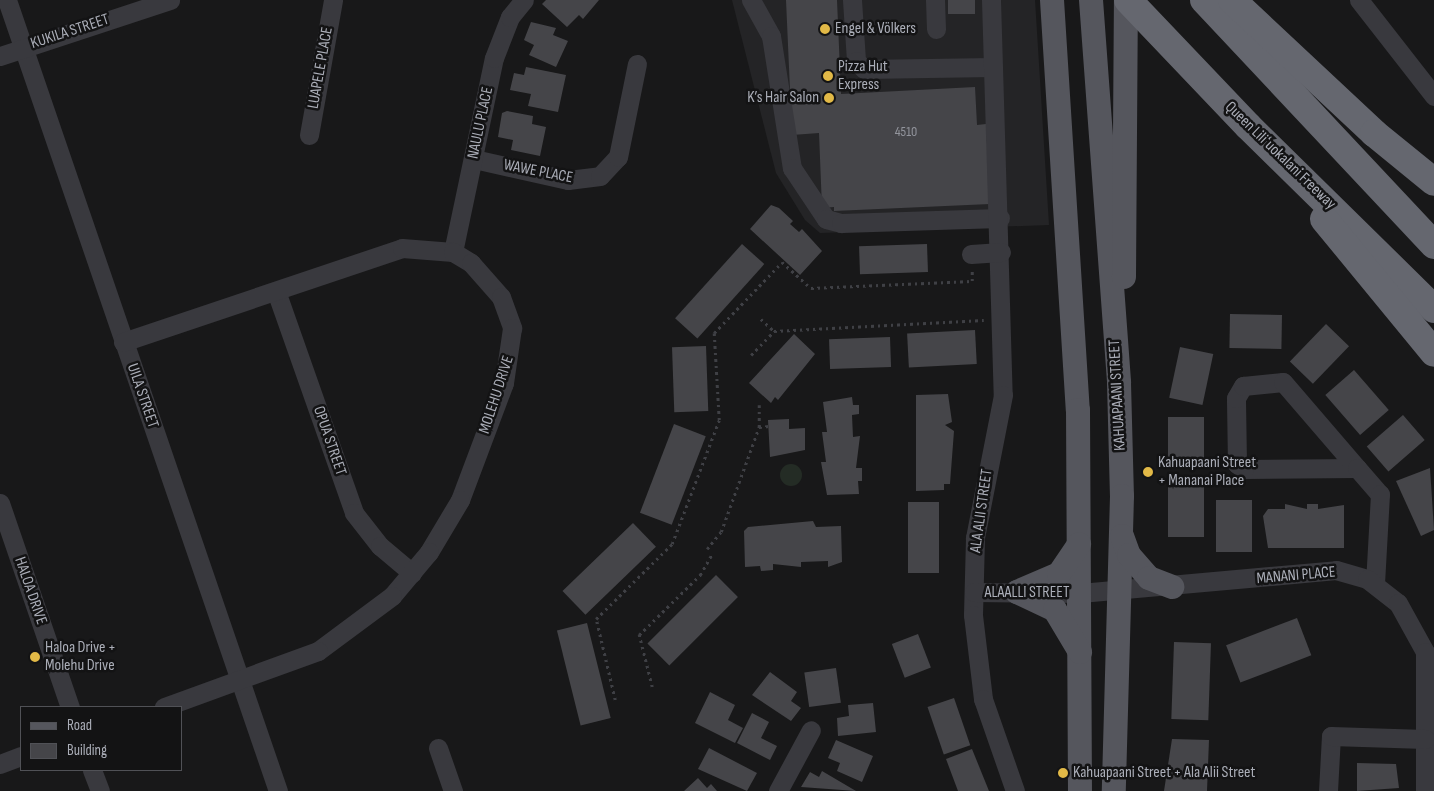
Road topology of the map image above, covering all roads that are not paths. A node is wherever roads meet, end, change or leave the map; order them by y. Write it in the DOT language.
graph roads {
  1 [pos="7,0"];
  2 [pos="170,0"];
  3 [pos="333,0"];
  4 [pos="524,0"];
  5 [pos="751,0"];
  6 [pos="852,0"];
  7 [pos="935,0"];
  8 [pos="944,0"];
  9 [pos="980,0"];
  10 [pos="991,0"];
  11 [pos="1052,0"];
  12 [pos="1091,0"];
  13 [pos="1127,0"];
  14 [pos="1204,0"];
  15 [pos="1232,0"];
  16 [pos="1359,0"];
  17 [pos="986,26"];
  18 [pos="23,48"];
  19 [pos="0,56"];
  20 [pos="637,64"];
  21 [pos="993,67"];
  22 [pos="1434,96"];
  23 [pos="309,135"];
  24 [pos="474,160"];
  25 [pos="1434,182"];
  26 [pos="1000,223"];
  27 [pos="1432,243"];
  28 [pos="453,252"];
  29 [pos="1001,252"];
  30 [pos="1367,253"];
  31 [pos="971,260"];
  32 [pos="276,291"];
  33 [pos="1434,309"];
  34 [pos="123,342"];
  35 [pos="1434,353"];
  36 [pos="1119,383"];
  37 [pos="1358,468"];
  38 [pos="0,503"];
  39 [pos="1120,532"];
  40 [pos="1079,544"];
  41 [pos="412,573"];
  42 [pos="1375,583"];
  43 [pos="1172,587"];
  44 [pos="1120,589"];
  45 [pos="974,592"];
  46 [pos="1018,592"];
  47 [pos="1080,593"];
  48 [pos="1081,653"];
  49 [pos="240,682"];
  50 [pos="70,706"];
  51 [pos="167,706"];
  52 [pos="811,730"];
  53 [pos="1426,739"];
  54 [pos="438,748"];
  55 [pos="20,756"];
  56 [pos="0,764"];
  57 [pos="92,771"];
  58 [pos="100,791"];
  59 [pos="278,791"];
  60 [pos="453,791"];
  61 [pos="778,791"];
  62 [pos="1015,791"];
  63 [pos="1080,791"];
  64 [pos="1114,791"];
  65 [pos="1328,791"];
  66 [pos="1424,791"];
  1 -- 18 [label="street, UILA STREET"];
  2 -- 18 [label="street, KUKILA STREET"];
  3 -- 23 [label="street, LUAPELE PLACE"];
  4 -- 24 [label="street, NAULU PLACE"];
  5 -- 26 [label="street"];
  6 -- 21 [label="street"];
  7 -- 8 [label="street"];
  9 -- 17 [label="street"];
  10 -- 17 [label="street"];
  11 -- 40 [label="main road"];
  12 -- 36 [label="main road, KAHUAPAANI STREET"];
  13 -- 30 [label="highway, Queen Liliʻuokalani Freeway"];
  13 -- 36 [label="main road"];
  14 -- 27 [label="highway"];
  15 -- 25 [label="highway"];
  16 -- 22 [label="street"];
  17 -- 21 [label="street, ALA ALII STREET"];
  18 -- 19 [label="street, KUKILA STREET"];
  18 -- 34 [label="street, UILA STREET"];
  20 -- 24 [label="street, WAWE PLACE"];
  21 -- 26 [label="street, ALA ALII STREET"];
  24 -- 28 [label="street, NAULU PLACE"];
  26 -- 29 [label="street, ALA ALII STREET"];
  28 -- 32 [label="street"];
  28 -- 41 [label="street, MOLEHU DRIVE"];
  29 -- 31 [label="street"];
  29 -- 45 [label="street, ALA ALII STREET"];
  30 -- 33 [label="highway, Queen Liliʻuokalani Freeway"];
  30 -- 35 [label="highway"];
  32 -- 34 [label="street"];
  32 -- 41 [label="street, OPUA STREET"];
  34 -- 49 [label="street, UILA STREET"];
  36 -- 39 [label="main road, KAHUAPAANI STREET"];
  37 -- 37 [label="street"];
  37 -- 42 [label="street"];
  38 -- 50 [label="street, HALOA DRIVE"];
  39 -- 43 [label="main road"];
  39 -- 44 [label="main road, KAHUAPAANI STREET"];
  40 -- 46 [label="main road"];
  40 -- 47 [label="main road"];
  41 -- 49 [label="street, MOLEHU DRIVE"];
  42 -- 43 [label="street, MANANI PLACE"];
  42 -- 53 [label="street, MANANI PLACE"];
  43 -- 44 [label="street, MANANI PLACE"];
  44 -- 47 [label="street, MANANI PLACE"];
  44 -- 64 [label="main road, KAHUAPAANI STREET"];
  45 -- 46 [label="street, ALAALLI STREET"];
  45 -- 62 [label="street, ALA ALII STREET"];
  46 -- 47 [label="street, ALAALLI STREET"];
  46 -- 48 [label="main road"];
  47 -- 48 [label="main road"];
  48 -- 63 [label="main road"];
  49 -- 51 [label="street, MOLEHU DRIVE"];
  49 -- 59 [label="street, UILA STREET"];
  52 -- 61 [label="street"];
  53 -- 65 [label="street"];
  53 -- 66 [label="street, MANANI PLACE"];
  54 -- 60 [label="street"];
  55 -- 56 [label="street"];
  57 -- 58 [label="street"];
}
